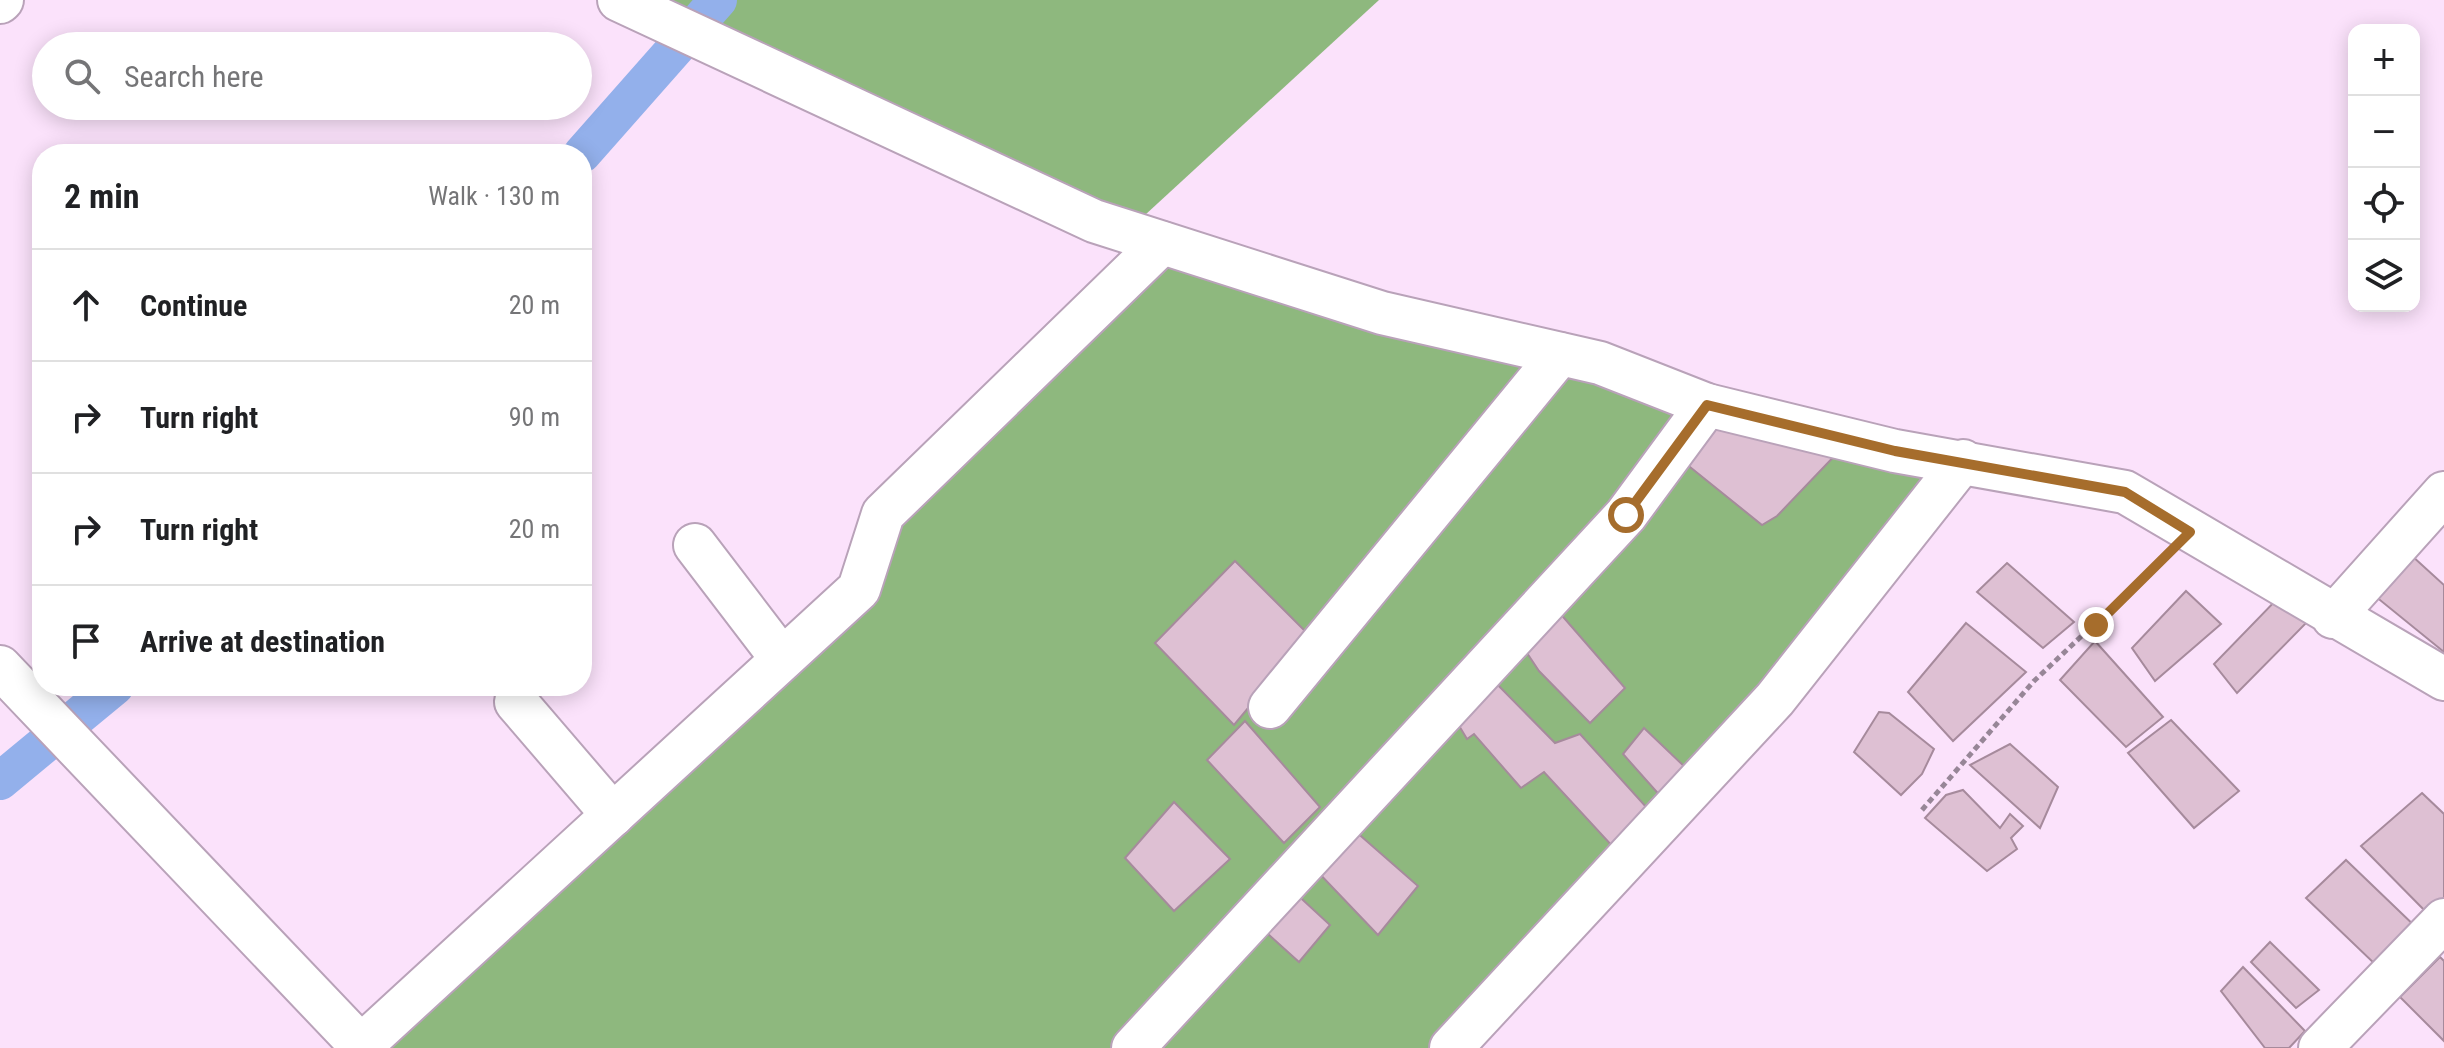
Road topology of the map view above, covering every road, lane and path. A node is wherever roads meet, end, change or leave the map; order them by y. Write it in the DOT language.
graph roads {
  1 [pos="619,0"];
  2 [pos="1162,243"];
  3 [pos="1560,354"];
  4 [pos="1707,405"];
  5 [pos="1963,461"];
  6 [pos="2444,493"];
  7 [pos="2190,532"];
  8 [pos="695,545"];
  9 [pos="2333,617"];
  10 [pos="782,659"];
  11 [pos="0,667"];
  12 [pos="2444,679"];
  13 [pos="516,702"];
  14 [pos="1270,707"];
  15 [pos="1922,810"];
  16 [pos="613,815"];
  17 [pos="2444,920"];
  18 [pos="362,1047"];
  19 [pos="1133,1048"];
  20 [pos="1451,1048"];
  21 [pos="2320,1048"];
  1 -- 2 [label="street"];
  2 -- 3 [label="street"];
  2 -- 10 [label="street"];
  3 -- 4 [label="street"];
  3 -- 14 [label="street"];
  4 -- 5 [label="street"];
  4 -- 19 [label="street"];
  5 -- 7 [label="street"];
  5 -- 20 [label="street"];
  6 -- 9 [label="street"];
  7 -- 9 [label="street"];
  7 -- 15 [label="path"];
  8 -- 10 [label="street"];
  9 -- 12 [label="street"];
  10 -- 16 [label="street"];
  11 -- 18 [label="street"];
  13 -- 16 [label="street"];
  16 -- 18 [label="street"];
  17 -- 21 [label="street"];
}
